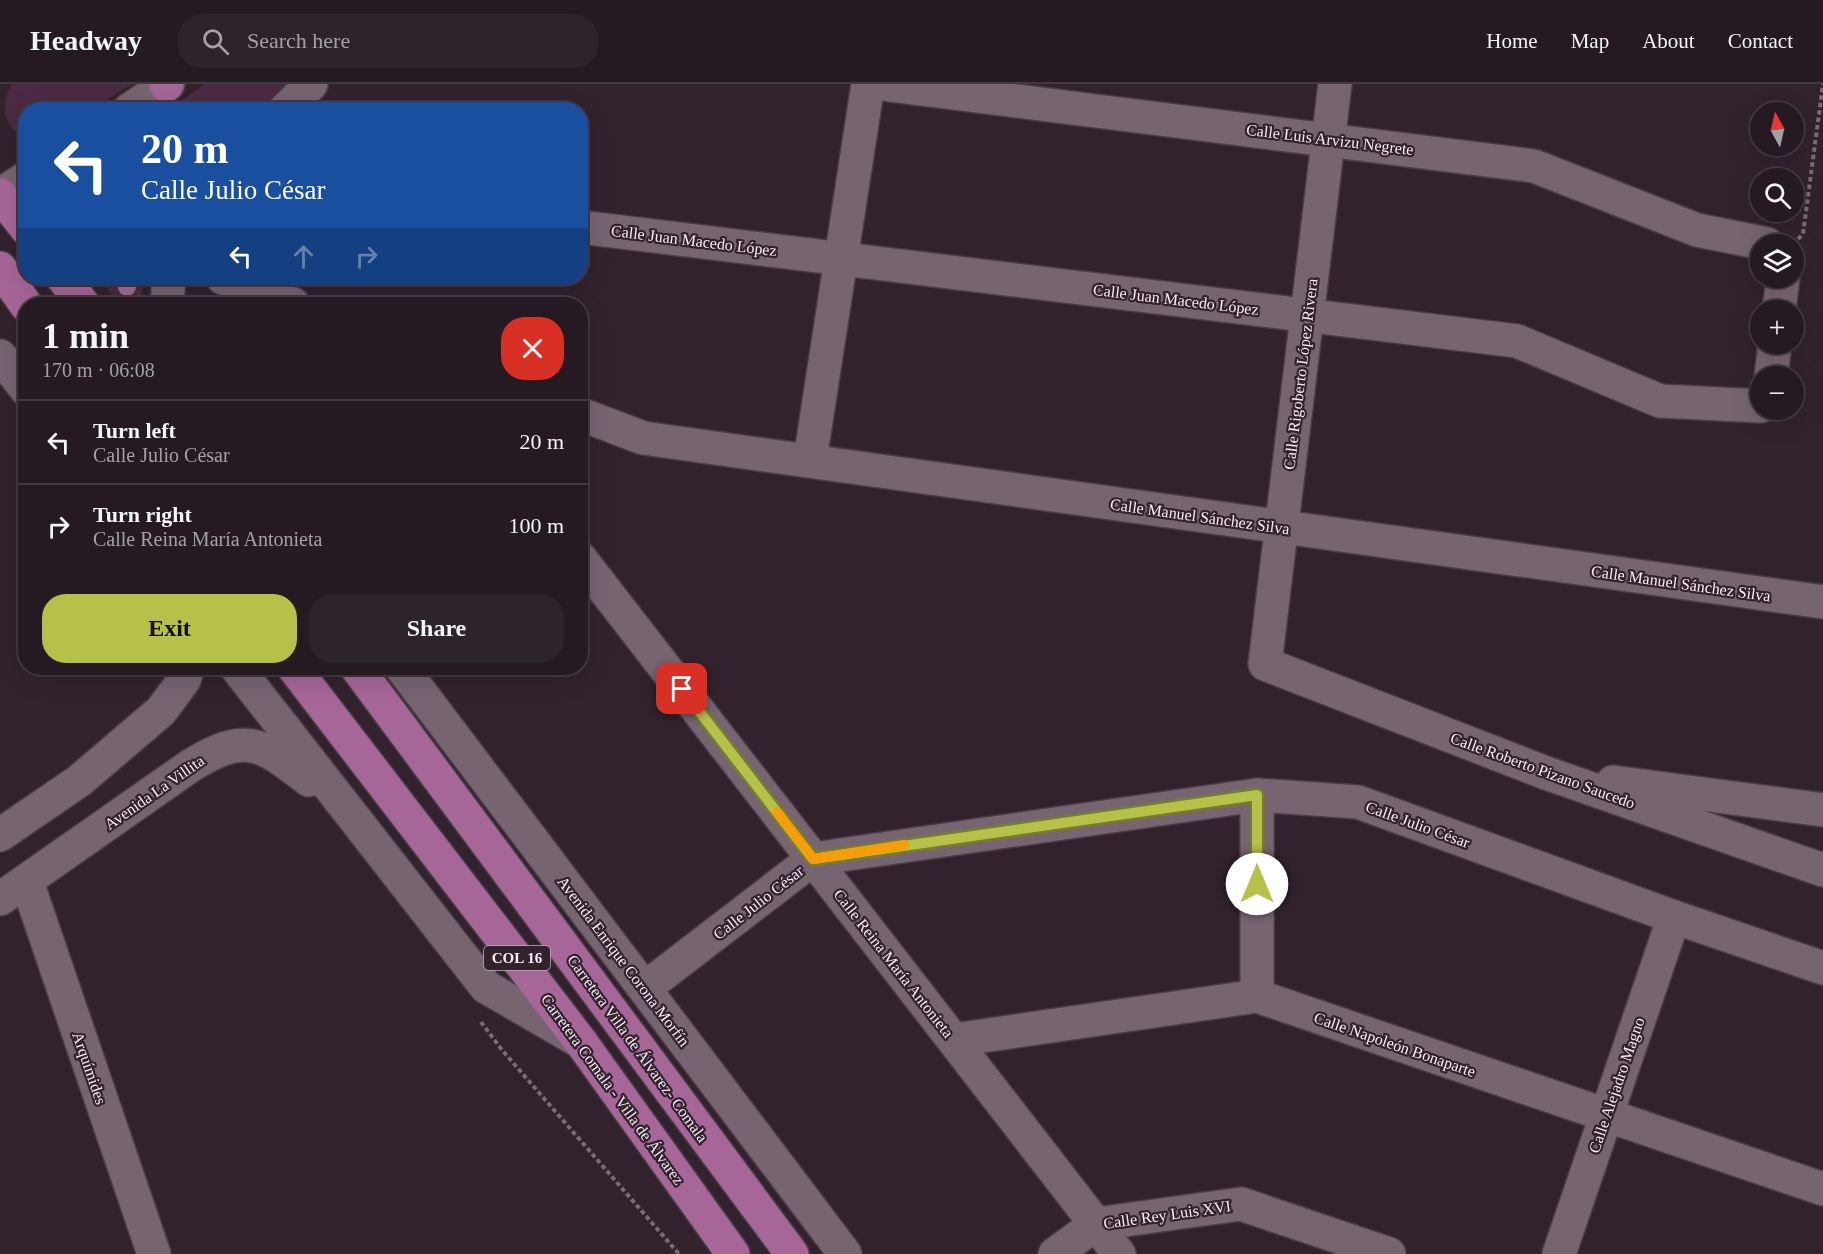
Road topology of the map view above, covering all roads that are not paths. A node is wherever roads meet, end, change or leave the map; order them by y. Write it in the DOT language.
graph roads {
  1 [pos="167,84"];
  2 [pos="311,84"];
  3 [pos="868,84"];
  4 [pos="881,84"];
  5 [pos="1335,84"];
  6 [pos="141,102"];
  7 [pos="293,102"];
  8 [pos="1328,139"];
  9 [pos="18,183"];
  10 [pos="0,195"];
  11 [pos="18,218"];
  12 [pos="588,227"];
  13 [pos="1750,241"];
  14 [pos="841,258"];
  15 [pos="0,268"];
  16 [pos="68,285"];
  17 [pos="242,285"];
  18 [pos="20,297"];
  19 [pos="78,297"];
  20 [pos="274,297"];
  21 [pos="1307,315"];
  22 [pos="0,356"];
  23 [pos="18,379"];
  24 [pos="1750,405"];
  25 [pos="588,417"];
  26 [pos="810,460"];
  27 [pos="1282,528"];
  28 [pos="588,568"];
  29 [pos="1823,602"];
  30 [pos="1265,664"];
  31 [pos="186,675"];
  32 [pos="242,675"];
  33 [pos="299,675"];
  34 [pos="362,675"];
  35 [pos="407,675"];
  36 [pos="1546,773"];
  37 [pos="1257,795"];
  38 [pos="344,807"];
  39 [pos="1823,810"];
  40 [pos="0,834"];
  41 [pos="813,859"];
  42 [pos="1823,870"];
  43 [pos="13,891"];
  44 [pos="1674,916"];
  45 [pos="1823,968"];
  46 [pos="645,988"];
  47 [pos="1257,996"];
  48 [pos="954,1040"];
  49 [pos="581,1042"];
  50 [pos="1606,1116"];
  51 [pos="788,1178"];
  52 [pos="1823,1189"];
  53 [pos="755,1206"];
  54 [pos="1096,1224"];
  55 [pos="154,1254"];
  56 [pos="733,1254"];
  57 [pos="792,1254"];
  58 [pos="845,1254"];
  59 [pos="1055,1254"];
  60 [pos="1119,1254"];
  61 [pos="1389,1254"];
  62 [pos="1559,1254"];
  1 -- 6 [label="street"];
  2 -- 7 [label="street"];
  3 -- 14 [label="street"];
  4 -- 8 [label="street, Calle Luis Arvizu Negrete"];
  5 -- 8 [label="street, Calle Rigoberto López Rivera"];
  8 -- 13 [label="street, Calle Luis Arvizu Negrete"];
  8 -- 21 [label="street, Calle Rigoberto López Rivera"];
  9 -- 10 [label="street"];
  10 -- 11 [label="main road"];
  12 -- 14 [label="street, Calle Juan Macedo López"];
  14 -- 21 [label="street, Calle Juan Macedo López"];
  14 -- 26 [label="street"];
  15 -- 18 [label="main road"];
  16 -- 19 [label="main road"];
  17 -- 20 [label="street"];
  21 -- 24 [label="street, Calle Juan Macedo López"];
  21 -- 27 [label="street, Calle Rigoberto López Rivera"];
  22 -- 23 [label="street"];
  25 -- 26 [label="street, Calle Manuel Sánchez Silva"];
  26 -- 27 [label="street, Calle Manuel Sánchez Silva"];
  27 -- 29 [label="street, Calle Manuel Sánchez Silva"];
  27 -- 30 [label="street, Calle Rigoberto López Rivera"];
  28 -- 41 [label="street, Calle Reina María Antonieta"];
  30 -- 36 [label="street, Calle Roberto Pizano Saucedo"];
  31 -- 40 [label="street"];
  32 -- 38 [label="street"];
  33 -- 49 [label="main road, Carretera Comala - Villa de Álvarez / COL 16"];
  34 -- 53 [label="main road, Carretera Villa de Álvarez- Comala / COL 16"];
  35 -- 46 [label="street, Avenida Enrique Corona Morfín"];
  36 -- 39 [label="street"];
  36 -- 42 [label="street, Calle Roberto Pizano Saucedo"];
  37 -- 41 [label="street, Calle Julio César"];
  37 -- 44 [label="street, Calle Julio César"];
  37 -- 47 [label="street"];
  38 -- 43 [label="street, Avenida La Villita"];
  38 -- 49 [label="street"];
  41 -- 46 [label="street, Calle Julio César"];
  41 -- 48 [label="street, Calle Reina María Antonieta"];
  43 -- 55 [label="street, Arquímides"];
  44 -- 45 [label="street, Calle Julio César"];
  44 -- 50 [label="street, Calle Alejadro Magno"];
  46 -- 51 [label="street, Avenida Enrique Corona Morfín"];
  47 -- 48 [label="street, Calle Napoleón Bonaparte"];
  47 -- 50 [label="street, Calle Napoleón Bonaparte"];
  48 -- 54 [label="street, Calle Reina María Antonieta"];
  49 -- 56 [label="main road, Carretera Comala - Villa de Álvarez / COL 16"];
  50 -- 52 [label="street, Calle Napoleón Bonaparte"];
  50 -- 62 [label="street, Calle Alejadro Magno"];
  51 -- 53 [label="street"];
  51 -- 58 [label="street, Avenida Enrique Corona Morfín"];
  53 -- 57 [label="main road, Carretera Villa de Álvarez- Comala / COL 16"];
  54 -- 59 [label="street, Calle Rey Luis XVI"];
  54 -- 60 [label="street, Calle Reina María Antonieta"];
  54 -- 61 [label="street, Calle Rey Luis XVI"];
}
